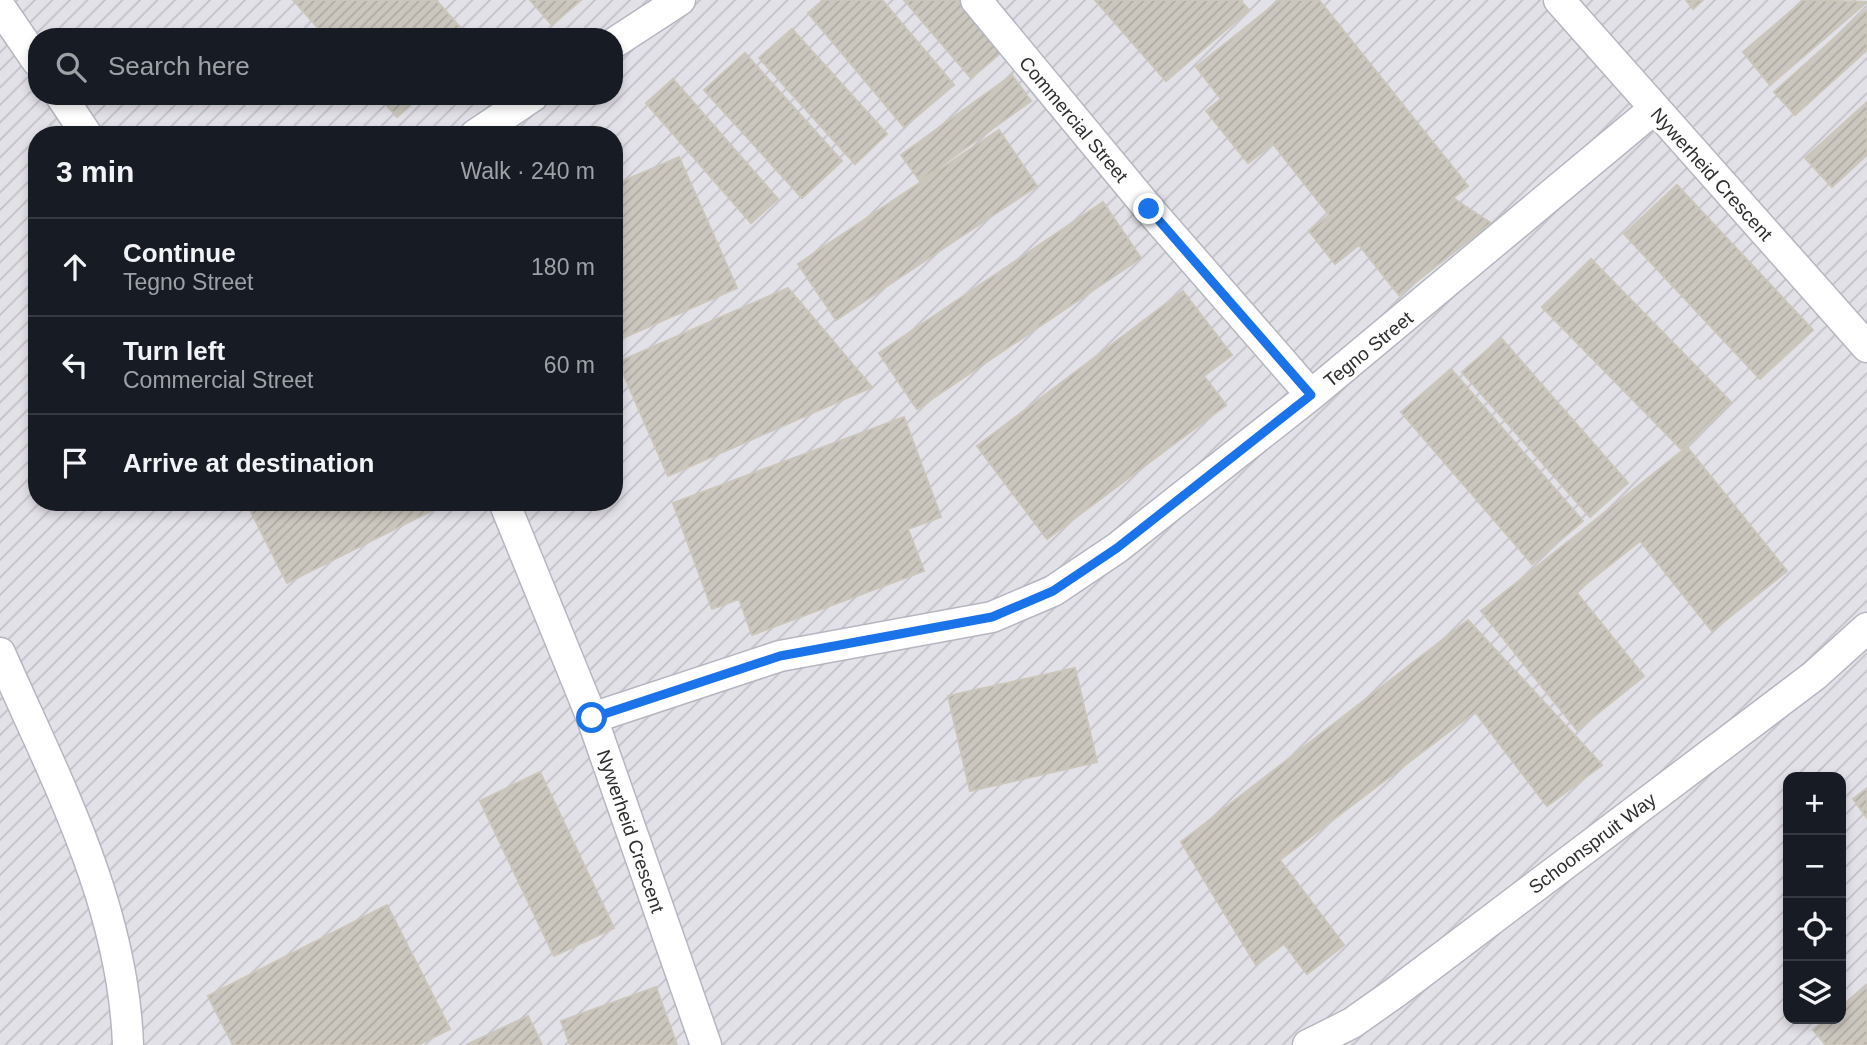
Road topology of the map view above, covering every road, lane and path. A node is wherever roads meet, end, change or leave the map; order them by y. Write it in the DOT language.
graph roads {
  1 [pos="680,0"];
  2 [pos="976,0"];
  3 [pos="1559,0"];
  4 [pos="0,7"];
  5 [pos="623,37"];
  6 [pos="28,48"];
  7 [pos="67,105"];
  8 [pos="520,105"];
  9 [pos="1654,109"];
  10 [pos="82,126"];
  11 [pos="488,126"];
  12 [pos="1867,347"];
  13 [pos="1311,395"];
  14 [pos="508,511"];
  15 [pos="1867,628"];
  16 [pos="0,653"];
  17 [pos="592,718"];
  18 [pos="128,1045"];
  19 [pos="706,1045"];
  20 [pos="1308,1045"];
  1 -- 5 [label="street"];
  2 -- 13 [label="street, Commercial Street"];
  3 -- 9 [label="street, Nywerheid Crescent"];
  4 -- 6 [label="street"];
  7 -- 10 [label="street"];
  8 -- 11 [label="street"];
  9 -- 12 [label="street, Nywerheid Crescent"];
  9 -- 13 [label="street, Tegno Street"];
  13 -- 17 [label="street, Tegno Street"];
  14 -- 17 [label="street, Nywerheid Crescent"];
  15 -- 20 [label="street, Schoonspruit Way"];
  16 -- 18 [label="street"];
  17 -- 19 [label="street, Nywerheid Crescent"];
}
